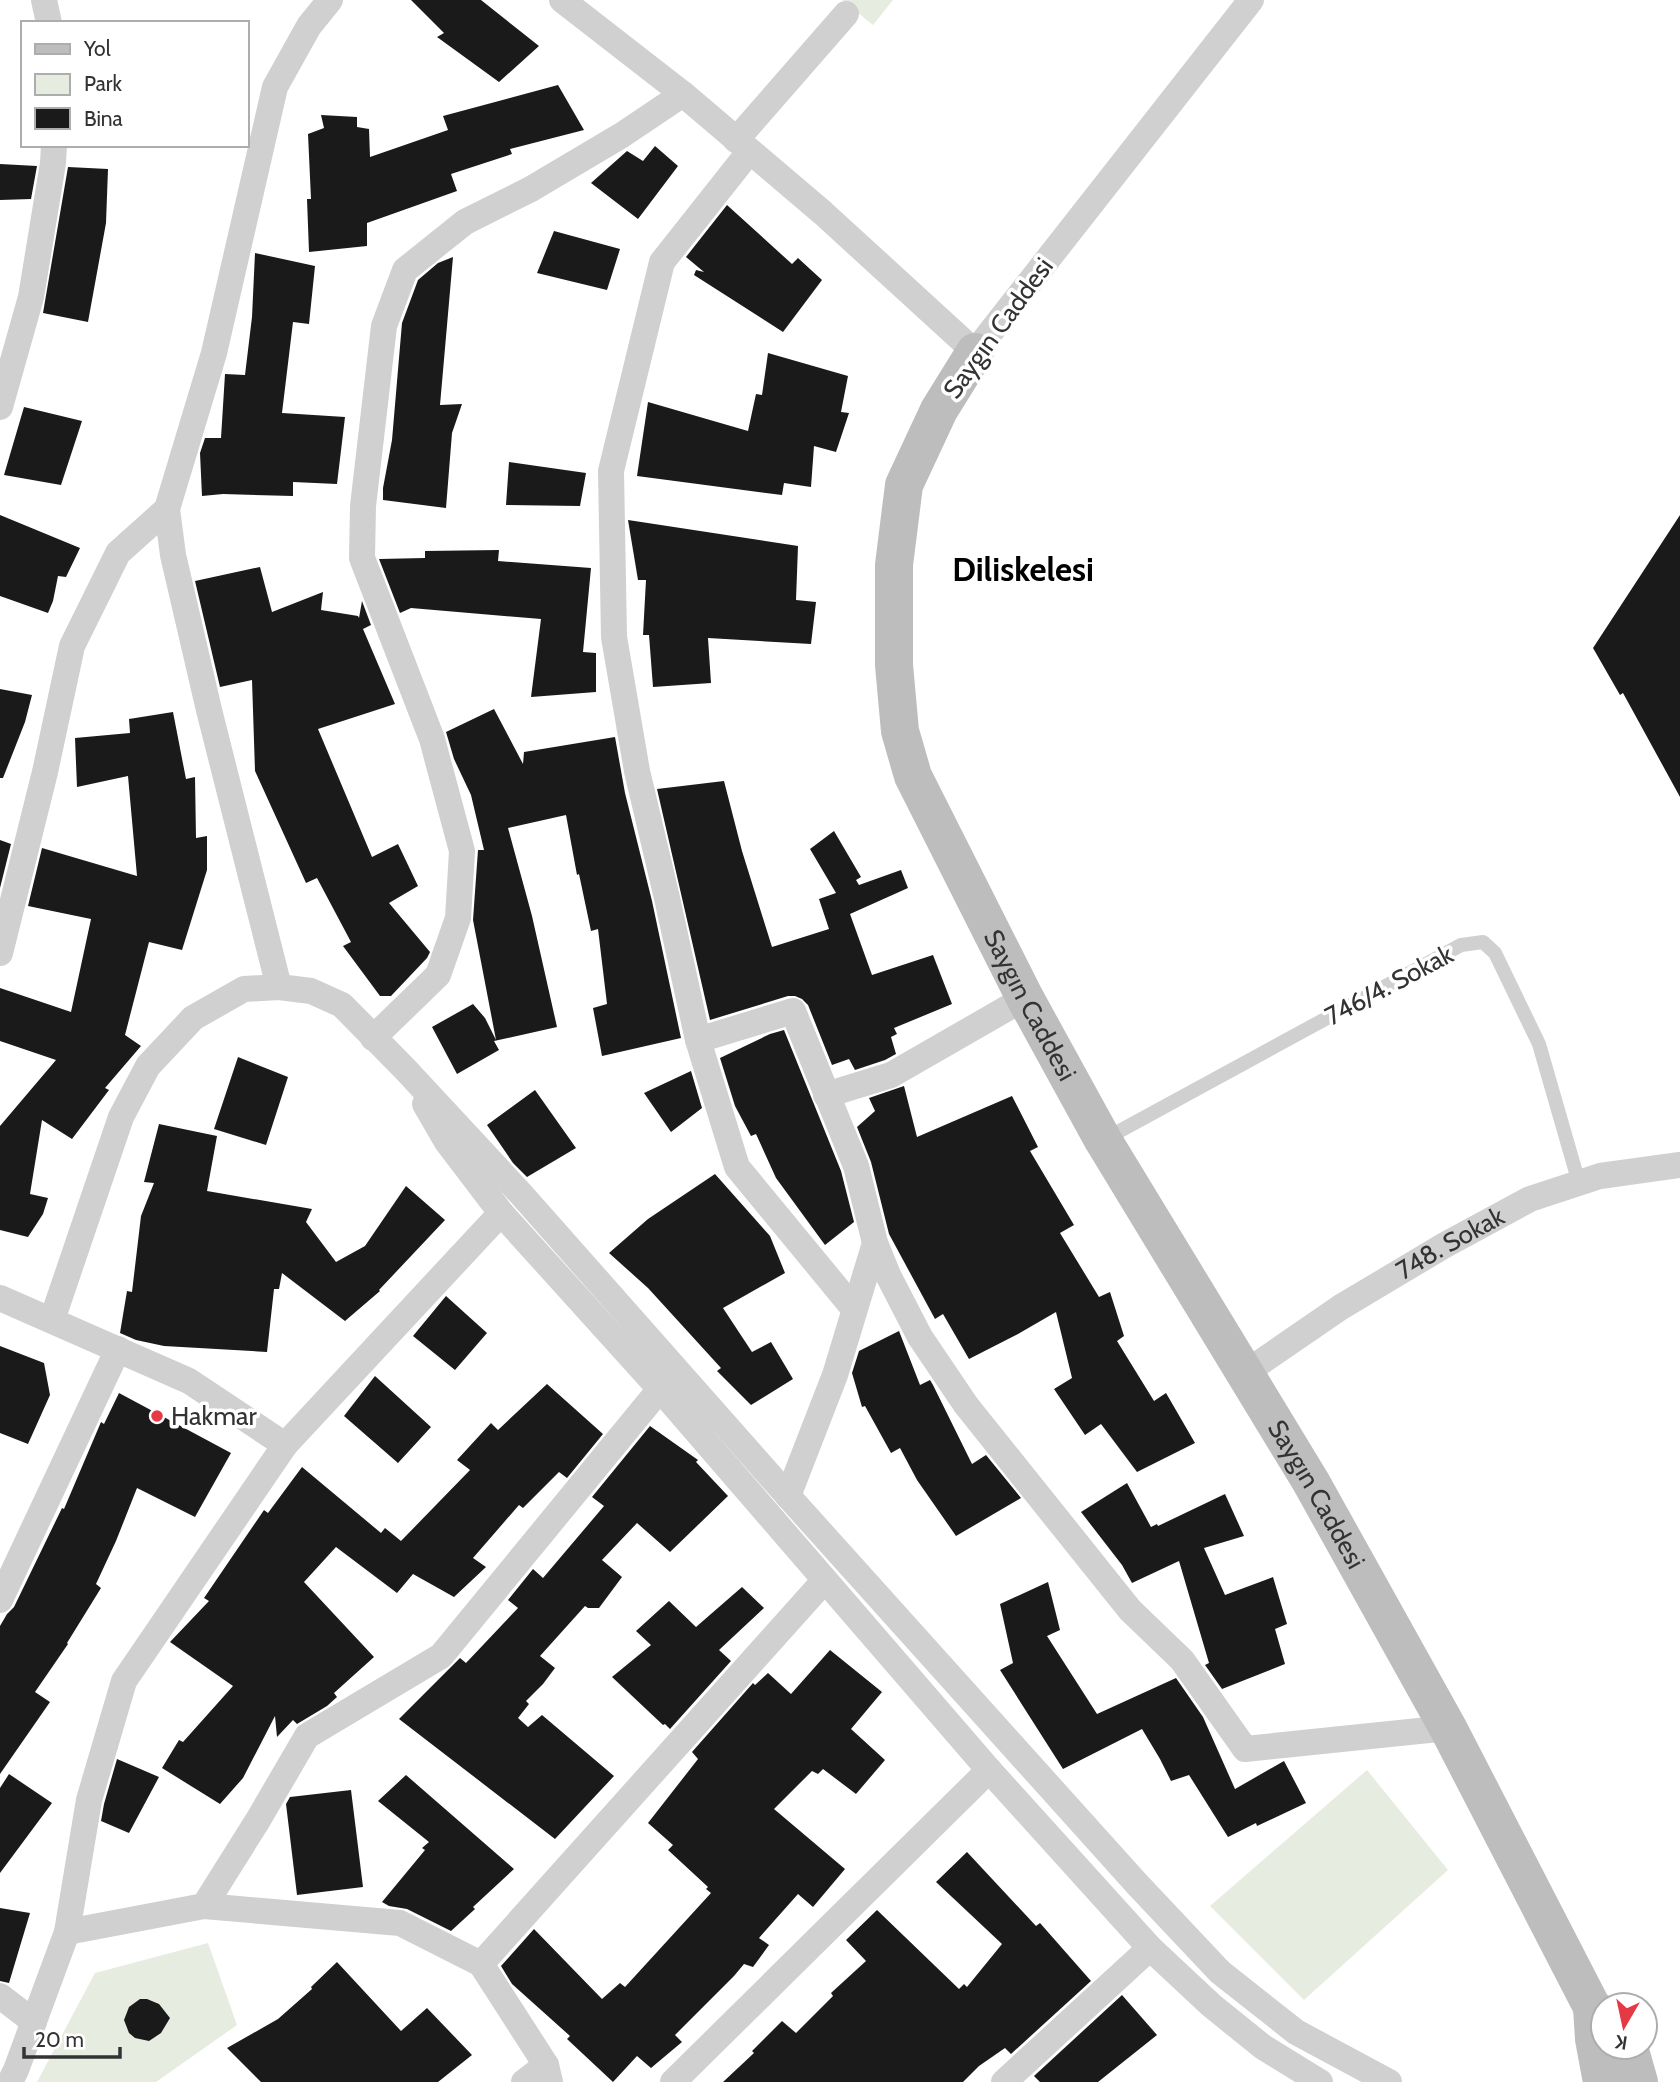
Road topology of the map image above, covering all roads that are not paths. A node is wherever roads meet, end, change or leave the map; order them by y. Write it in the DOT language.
graph roads {
  1 [pos="44,0"];
  2 [pos="330,0"];
  3 [pos="562,0"];
  4 [pos="1251,0"];
  5 [pos="846,14"];
  6 [pos="49,21"];
  7 [pos="683,94"];
  8 [pos="742,146"];
  9 [pos="54,147"];
  10 [pos="975,352"];
  11 [pos="0,407"];
  12 [pos="167,509"];
  13 [pos="0,953"];
  14 [pos="279,987"];
  15 [pos="1025,998"];
  16 [pos="373,1038"];
  17 [pos="698,1040"];
  18 [pos="405,1069"];
  19 [pos="826,1095"];
  20 [pos="1104,1140"];
  21 [pos="1680,1165"];
  22 [pos="1579,1183"];
  23 [pos="500,1213"];
  24 [pos="875,1243"];
  25 [pos="0,1298"];
  26 [pos="854,1309"];
  27 [pos="52,1320"];
  28 [pos="118,1349"];
  29 [pos="1244,1373"];
  30 [pos="660,1389"];
  31 [pos="285,1445"];
  32 [pos="788,1496"];
  33 [pos="824,1581"];
  34 [pos="0,1600"];
  35 [pos="1448,1728"];
  36 [pos="989,1770"];
  37 [pos="204,1906"];
  38 [pos="67,1932"];
  39 [pos="1150,1948"];
  40 [pos="481,1964"];
  41 [pos="1589,1995"];
  42 [pos="0,1996"];
  43 [pos="34,2022"];
  44 [pos="1598,2061"];
  45 [pos="1633,2061"];
  46 [pos="548,2073"];
  47 [pos="10,2082"];
  48 [pos="524,2082"];
  49 [pos="673,2082"];
  50 [pos="1004,2082"];
  51 [pos="1320,2082"];
  52 [pos="1389,2082"];
  53 [pos="1602,2082"];
  54 [pos="1639,2082"];
  1 -- 6 [label="street"];
  2 -- 12 [label="street"];
  3 -- 7 [label="street"];
  4 -- 10 [label="street, Saygın Caddesi"];
  5 -- 8 [label="street"];
  7 -- 8 [label="street"];
  7 -- 16 [label="street"];
  8 -- 10 [label="street"];
  8 -- 17 [label="street"];
  9 -- 11 [label="street"];
  10 -- 15 [label="street, Saygın Caddesi"];
  12 -- 13 [label="street"];
  12 -- 14 [label="street"];
  14 -- 16 [label="street"];
  14 -- 27 [label="street"];
  15 -- 19 [label="street"];
  15 -- 20 [label="street, Saygın Caddesi"];
  16 -- 18 [label="street"];
  17 -- 19 [label="street"];
  17 -- 26 [label="street"];
  18 -- 23 [label="street"];
  18 -- 32 [label="street"];
  19 -- 24 [label="street"];
  20 -- 22 [label="lane, 746/4. Sokak"];
  20 -- 29 [label="street, Saygın Caddesi"];
  21 -- 22 [label="street, 748. Sokak"];
  22 -- 29 [label="street, 748. Sokak"];
  23 -- 30 [label="street"];
  23 -- 31 [label="street"];
  24 -- 26 [label="street"];
  24 -- 35 [label="street"];
  25 -- 27 [label="street"];
  26 -- 32 [label="street"];
  27 -- 28 [label="street"];
  28 -- 31 [label="street"];
  28 -- 34 [label="street"];
  29 -- 35 [label="street, Saygın Caddesi"];
  30 -- 33 [label="street"];
  30 -- 37 [label="street"];
  31 -- 38 [label="street"];
  32 -- 52 [label="street"];
  33 -- 36 [label="street"];
  33 -- 40 [label="street"];
  35 -- 41 [label="street, Saygın Caddesi"];
  36 -- 39 [label="street"];
  36 -- 49 [label="street"];
  37 -- 38 [label="street"];
  37 -- 40 [label="street"];
  38 -- 43 [label="street"];
  39 -- 50 [label="street"];
  39 -- 51 [label="street"];
  40 -- 46 [label="street"];
  42 -- 43 [label="street"];
  43 -- 47 [label="street"];
  44 -- 53 [label="street, Saygın Caddesi"];
  45 -- 54 [label="street"];
  46 -- 48 [label="street"];
}
